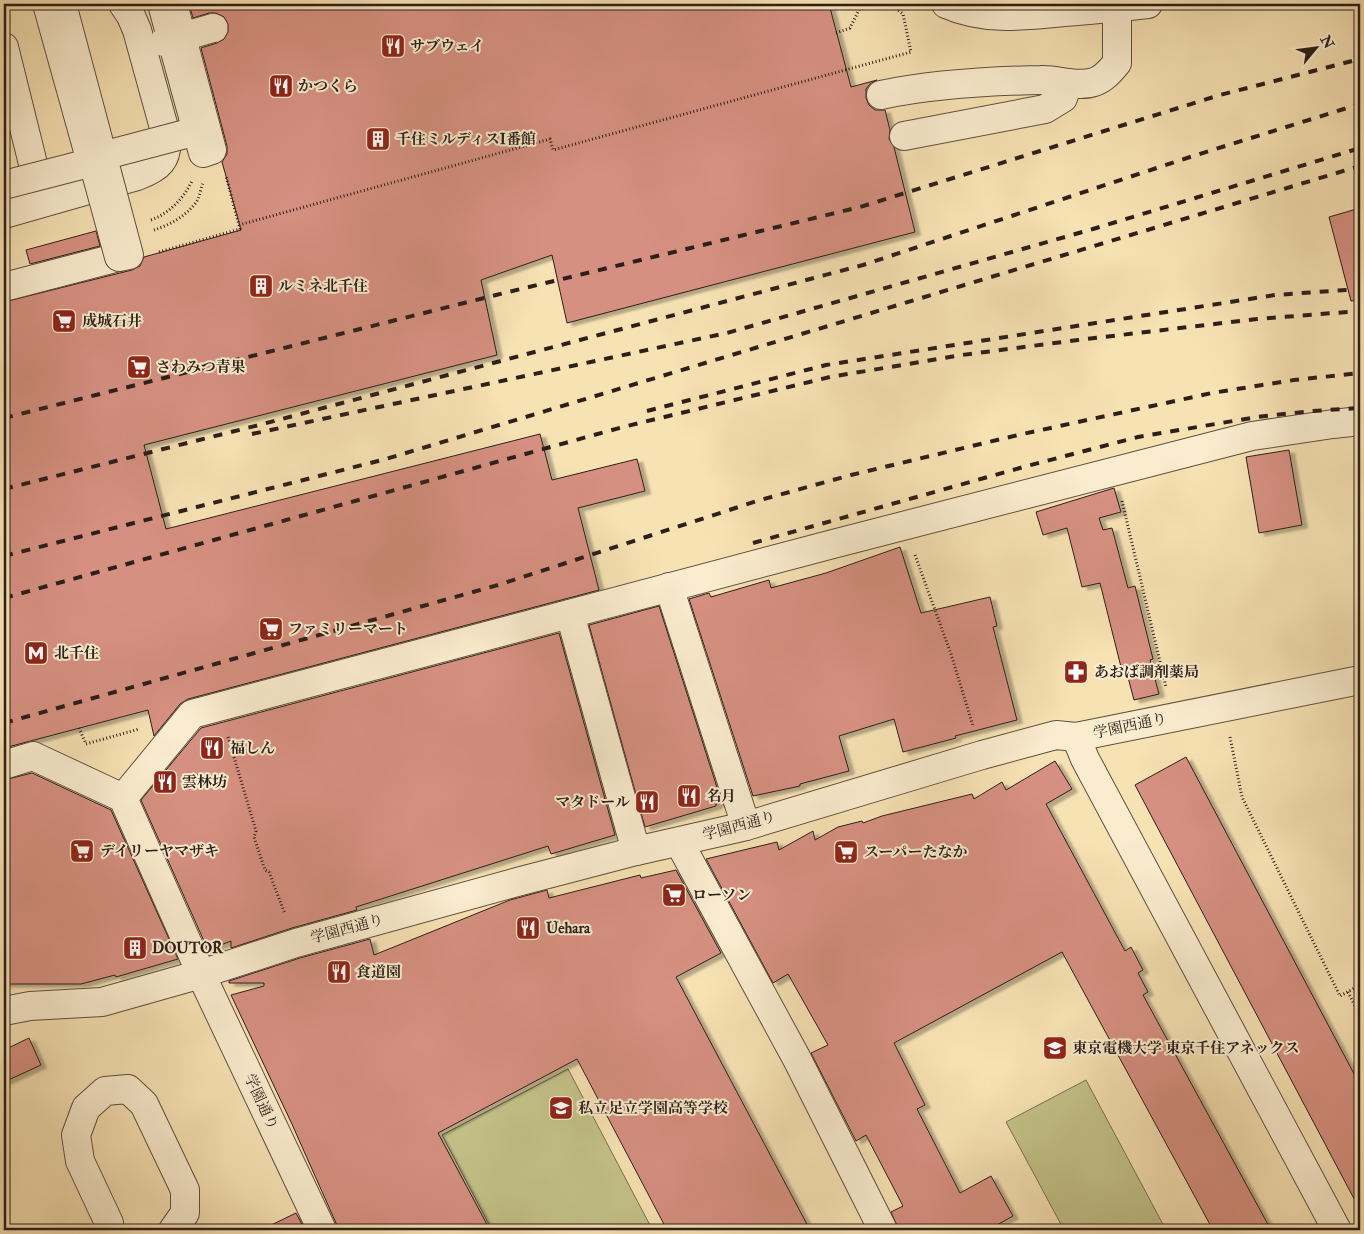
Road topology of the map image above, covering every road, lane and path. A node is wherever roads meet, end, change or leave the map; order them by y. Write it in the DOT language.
graph roads {
  1 [pos="38,4"];
  2 [pos="47,4"];
  3 [pos="62,4"];
  4 [pos="123,4"];
  5 [pos="152,4"];
  6 [pos="162,4"];
  7 [pos="173,4"];
  8 [pos="862,4"];
  9 [pos="890,4"];
  10 [pos="946,4"];
  11 [pos="1148,4"];
  12 [pos="1056,8"];
  13 [pos="1117,8"];
  14 [pos="213,28"];
  15 [pos="836,33"];
  16 [pos="172,39"];
  17 [pos="4,47"];
  18 [pos="1068,82"];
  19 [pos="881,95"];
  20 [pos="904,136"];
  21 [pos="96,154"];
  22 [pos="4,173"];
  23 [pos="193,179"];
  24 [pos="4,185"];
  25 [pos="86,192"];
  26 [pos="43,204"];
  27 [pos="4,214"];
  28 [pos="148,221"];
  29 [pos="239,225"];
  30 [pos="4,287"];
  31 [pos="1360,422"];
  32 [pos="1116,472"];
  33 [pos="904,526"];
  34 [pos="669,587"];
  35 [pos="570,614"];
  36 [pos="1360,680"];
  37 [pos="1224,707"];
  38 [pos="219,708"];
  39 [pos="1173,717"];
  40 [pos="79,728"];
  41 [pos="144,728"];
  42 [pos="1076,737"];
  43 [pos="982,755"];
  44 [pos="4,765"];
  45 [pos="122,798"];
  46 [pos="746,826"];
  47 [pos="679,842"];
  48 [pos="636,851"];
  49 [pos="296,944"];
  50 [pos="201,974"];
  51 [pos="1360,985"];
  52 [pos="1348,992"];
  53 [pos="4,1011"];
  54 [pos="1360,1016"];
  55 [pos="109,1230"];
  56 [pos="173,1230"];
  57 [pos="322,1230"];
  58 [pos="883,1230"];
  59 [pos="1336,1230"];
  1 -- 25 [label="street"];
  2 -- 21 [label="street, bridge"];
  3 -- 21 [label="street, bridge"];
  4 -- 25 [label="street"];
  5 -- 16 [label="street"];
  6 -- 16 [label="street, bridge"];
  7 -- 16 [label="street, bridge"];
  8 -- 15 [label="path, bridge"];
  9 -- 29 [label="path"];
  10 -- 12 [label="street"];
  11 -- 13 [label="street"];
  12 -- 13 [label="street"];
  13 -- 18 [label="street"];
  14 -- 16 [label="street, bridge"];
  16 -- 21 [label="street, bridge"];
  17 -- 26 [label="street"];
  18 -- 19 [label="street"];
  18 -- 20 [label="street"];
  21 -- 22 [label="street"];
  21 -- 24 [label="street, bridge"];
  21 -- 30 [label="street, bridge"];
  23 -- 28 [label="path"];
  25 -- 26 [label="street"];
  26 -- 27 [label="street"];
  31 -- 32 [label="street"];
  32 -- 33 [label="street"];
  32 -- 39 [label="path"];
  33 -- 34 [label="street"];
  33 -- 43 [label="path"];
  34 -- 35 [label="street"];
  34 -- 46 [label="street"];
  35 -- 38 [label="street"];
  35 -- 48 [label="street"];
  36 -- 37 [label="street, 学園西通り"];
  37 -- 39 [label="street, 学園西通り"];
  37 -- 52 [label="path"];
  38 -- 45 [label="street"];
  38 -- 49 [label="path"];
  39 -- 42 [label="street, 学園西通り"];
  40 -- 41 [label="path"];
  42 -- 43 [label="street, 学園西通り"];
  42 -- 59 [label="street"];
  43 -- 46 [label="street, 学園西通り"];
  44 -- 45 [label="street"];
  45 -- 50 [label="street, 学園通り"];
  46 -- 47 [label="street, 学園西通り"];
  47 -- 48 [label="street, 学園西通り"];
  47 -- 58 [label="street"];
  48 -- 49 [label="street, 学園西通り"];
  49 -- 50 [label="street, 学園西通り"];
  50 -- 53 [label="street, 学園西通り"];
  50 -- 57 [label="street, 学園通り"];
  51 -- 52 [label="path"];
  52 -- 54 [label="path"];
  55 -- 56 [label="street"];
}
